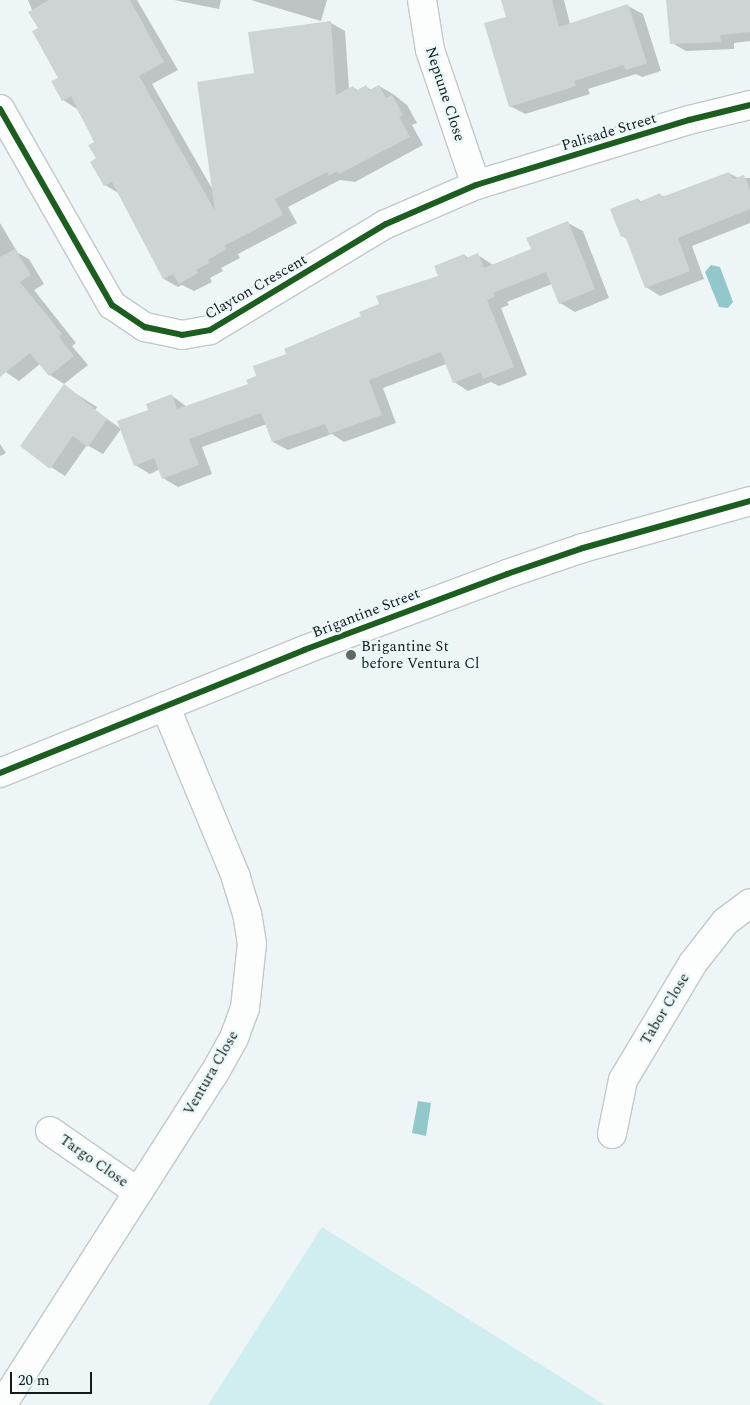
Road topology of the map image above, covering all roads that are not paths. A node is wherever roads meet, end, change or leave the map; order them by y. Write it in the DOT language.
graph roads {
  1 [pos="422,0"];
  2 [pos="750,105"];
  3 [pos="0,109"];
  4 [pos="476,185"];
  5 [pos="749,506"];
  6 [pos="165,706"];
  7 [pos="0,773"];
  8 [pos="750,903"];
  9 [pos="50,1131"];
  10 [pos="612,1134"];
  11 [pos="138,1192"];
  12 [pos="2,1405"];
  1 -- 4 [label="street, Neptune Close"];
  2 -- 4 [label="street, Palisade Street"];
  3 -- 4 [label="street, Clayton Crescent"];
  5 -- 6 [label="street, Brigantine Street"];
  6 -- 7 [label="street, Brigantine Street"];
  6 -- 11 [label="street, Ventura Close"];
  8 -- 10 [label="street, Tabor Close"];
  9 -- 11 [label="street, Targo Close"];
  11 -- 12 [label="street, Ventura Close"];
}
